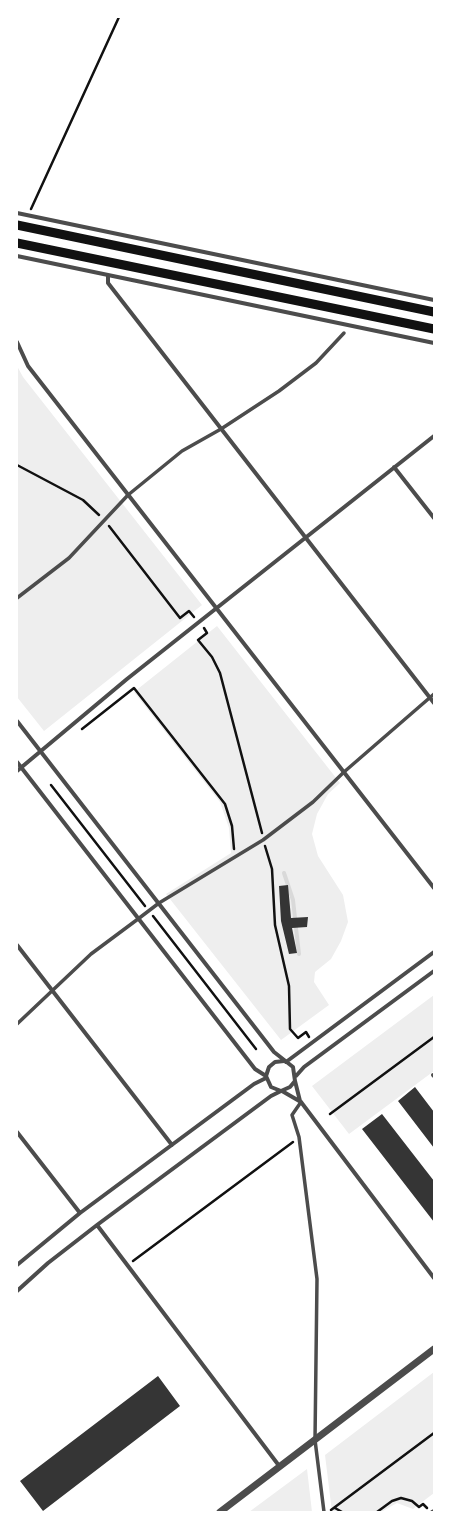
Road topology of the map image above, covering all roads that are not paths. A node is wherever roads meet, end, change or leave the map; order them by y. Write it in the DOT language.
graph roads {
  1 [pos="17,213"];
  2 [pos="17,225"];
  3 [pos="17,243"];
  4 [pos="17,256"];
  5 [pos="108,276"];
  6 [pos="434,300"];
  7 [pos="434,312"];
  8 [pos="434,329"];
  9 [pos="344,333"];
  10 [pos="17,342"];
  11 [pos="434,343"];
  12 [pos="221,429"];
  13 [pos="434,436"];
  14 [pos="394,467"];
  15 [pos="128,495"];
  16 [pos="434,518"];
  17 [pos="306,537"];
  18 [pos="17,598"];
  19 [pos="217,608"];
  20 [pos="434,694"];
  21 [pos="430,697"];
  22 [pos="434,702"];
  23 [pos="17,721"];
  24 [pos="40,750"];
  25 [pos="17,762"];
  26 [pos="20,767"];
  27 [pos="17,771"];
  28 [pos="344,772"];
  29 [pos="434,888"];
  30 [pos="159,903"];
  31 [pos="138,919"];
  32 [pos="17,945"];
  33 [pos="434,952"];
  34 [pos="434,971"];
  35 [pos="52,990"];
  36 [pos="17,1024"];
  37 [pos="285,1062"];
  38 [pos="266,1077"];
  39 [pos="295,1078"];
  40 [pos="282,1091"];
  41 [pos="300,1102"];
  42 [pos="17,1132"];
  43 [pos="172,1145"];
  44 [pos="80,1214"];
  45 [pos="97,1225"];
  46 [pos="17,1265"];
  47 [pos="434,1278"];
  48 [pos="17,1291"];
  49 [pos="434,1350"];
  50 [pos="315,1440"];
  51 [pos="280,1466"];
  52 [pos="220,1512"];
  53 [pos="324,1512"];
  1 -- 6 [label="street"];
  2 -- 7 [label="main road"];
  3 -- 8 [label="main road"];
  4 -- 5 [label="street"];
  5 -- 11 [label="street"];
  5 -- 12 [label="street"];
  9 -- 12 [label="street"];
  10 -- 15 [label="street"];
  12 -- 15 [label="street"];
  12 -- 17 [label="street"];
  13 -- 14 [label="street"];
  14 -- 16 [label="street"];
  14 -- 17 [label="street"];
  15 -- 18 [label="street"];
  15 -- 19 [label="street"];
  17 -- 19 [label="street"];
  17 -- 21 [label="street"];
  19 -- 24 [label="street"];
  19 -- 28 [label="street"];
  20 -- 21 [label="street"];
  21 -- 22 [label="street"];
  21 -- 28 [label="street"];
  23 -- 24 [label="street"];
  24 -- 26 [label="street"];
  24 -- 30 [label="street"];
  25 -- 26 [label="street"];
  26 -- 27 [label="street"];
  26 -- 31 [label="street"];
  28 -- 29 [label="street"];
  28 -- 30 [label="street"];
  30 -- 31 [label="street"];
  30 -- 37 [label="street"];
  31 -- 35 [label="street"];
  31 -- 38 [label="street"];
  32 -- 35 [label="street"];
  33 -- 37 [label="street"];
  34 -- 39 [label="street"];
  35 -- 36 [label="street"];
  35 -- 43 [label="street"];
  37 -- 38 [label="street"];
  37 -- 39 [label="street"];
  38 -- 40 [label="street"];
  38 -- 43 [label="street"];
  39 -- 40 [label="street"];
  39 -- 41 [label="street"];
  40 -- 41 [label="street"];
  40 -- 45 [label="street"];
  41 -- 47 [label="street"];
  41 -- 50 [label="street"];
  42 -- 44 [label="street"];
  43 -- 44 [label="street"];
  44 -- 46 [label="street"];
  45 -- 48 [label="street"];
  45 -- 51 [label="street"];
  49 -- 50 [label="street"];
  50 -- 51 [label="street"];
  50 -- 53 [label="street"];
  51 -- 52 [label="street"];
}
